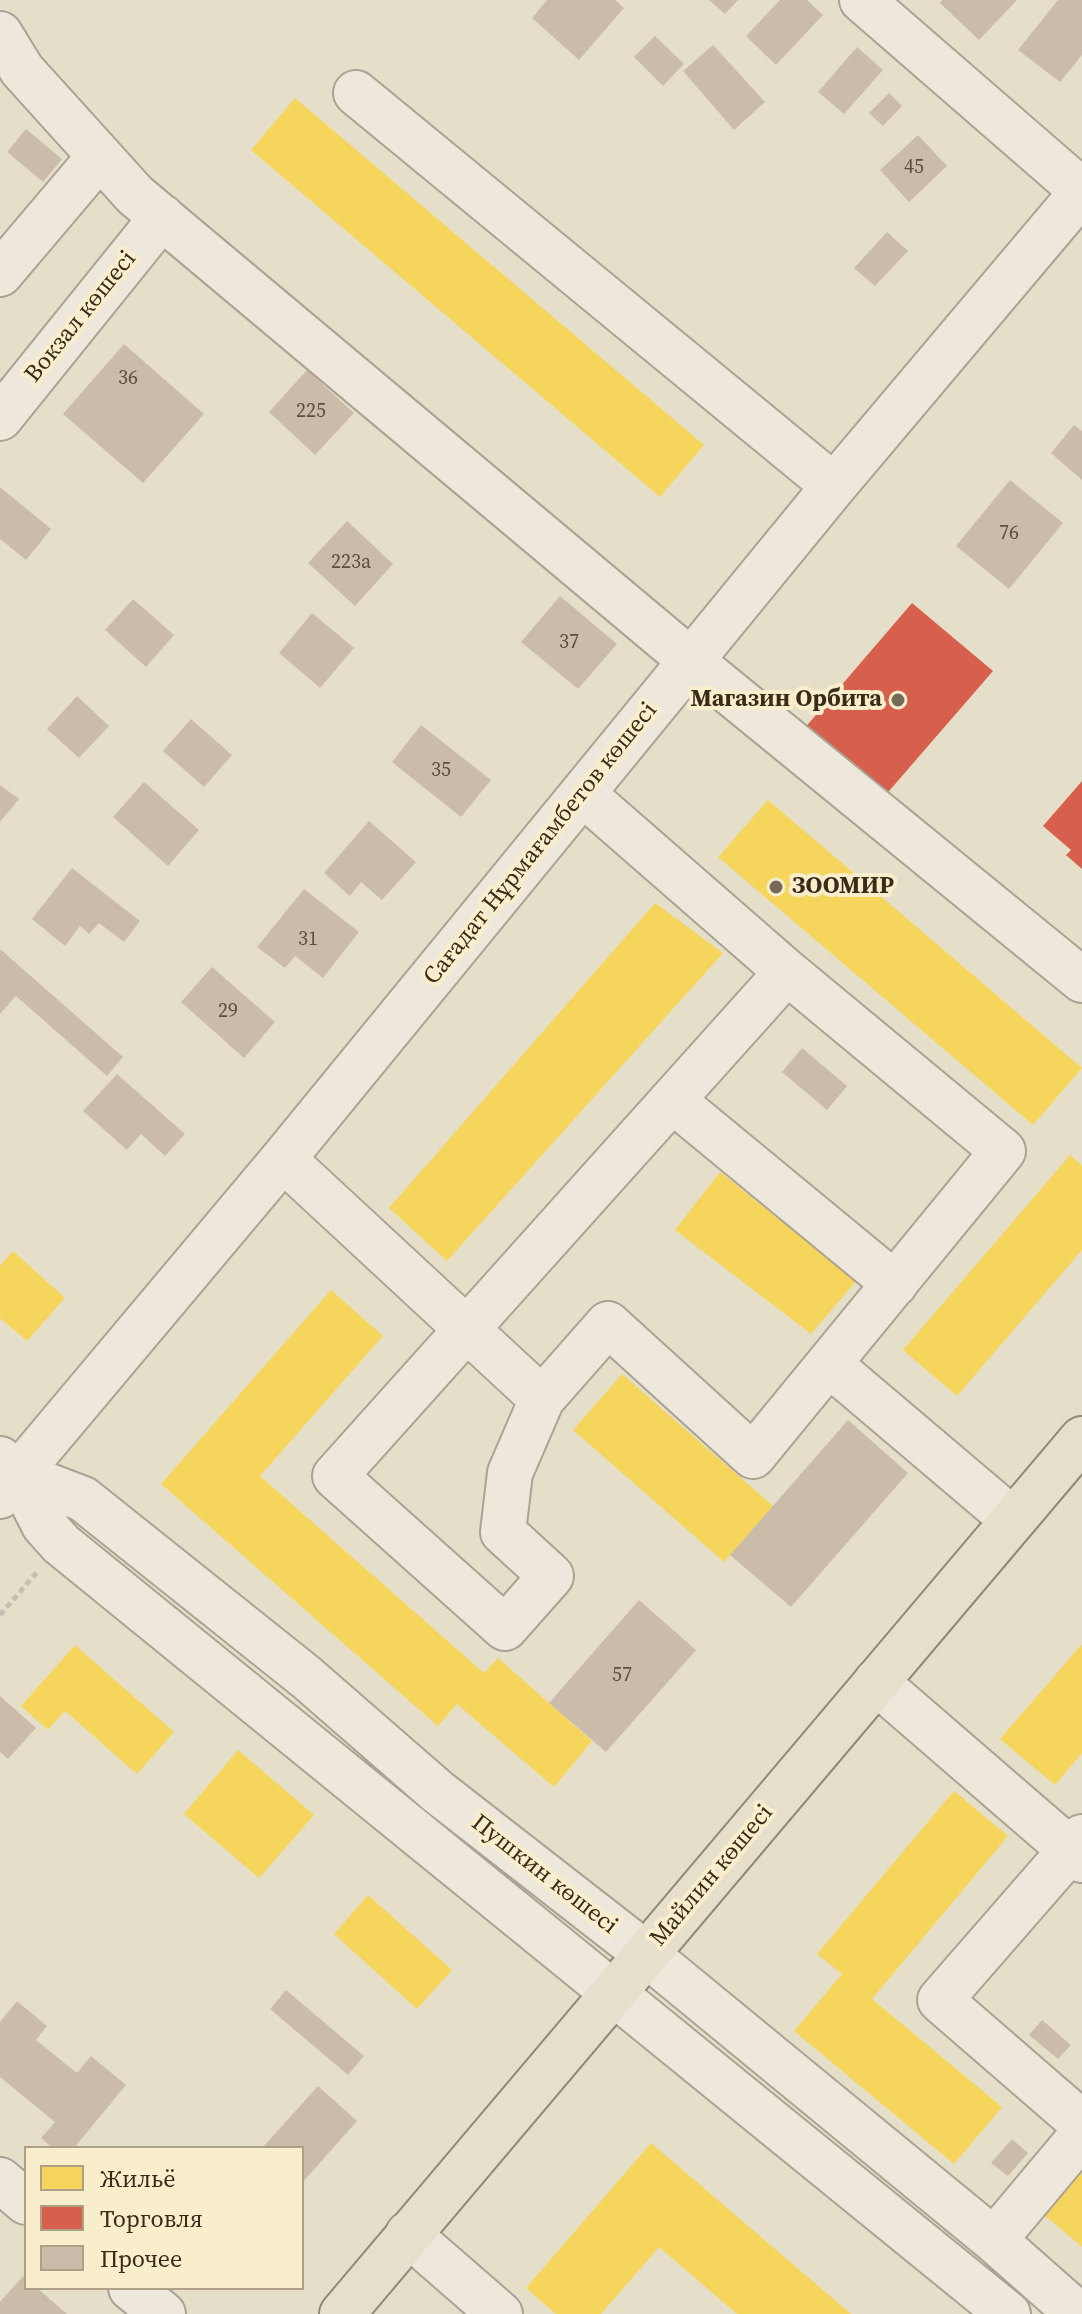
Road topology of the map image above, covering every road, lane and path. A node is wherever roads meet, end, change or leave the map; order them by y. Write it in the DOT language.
graph roads {
  1 [pos="862,0"];
  2 [pos="0,34"];
  3 [pos="356,93"];
  4 [pos="100,156"];
  5 [pos="1082,192"];
  6 [pos="162,217"];
  7 [pos="0,274"];
  8 [pos="0,418"];
  9 [pos="834,486"];
  10 [pos="690,660"];
  11 [pos="583,794"];
  12 [pos="787,972"];
  13 [pos="1082,980"];
  14 [pos="672,1100"];
  15 [pos="283,1159"];
  16 [pos="895,1284"];
  17 [pos="466,1330"];
  18 [pos="829,1364"];
  19 [pos="542,1399"];
  20 [pos="1082,1439"];
  21 [pos="6,1476"];
  22 [pos="1013,1520"];
  23 [pos="52,1535"];
  24 [pos="0,1615"];
  25 [pos="876,1682"];
  26 [pos="438,1792"];
  27 [pos="408,1825"];
  28 [pos="1078,1849"];
  29 [pos="646,1954"];
  30 [pos="612,1993"];
  31 [pos="1082,2123"];
  32 [pos="1082,2135"];
  33 [pos="0,2180"];
  34 [pos="24,2200"];
  35 [pos="408,2234"];
  36 [pos="994,2240"];
  37 [pos="133,2290"];
  38 [pos="163,2314"];
  39 [pos="342,2314"];
  40 [pos="500,2314"];
  41 [pos="1008,2314"];
  42 [pos="1078,2314"];
  1 -- 5 [label="street"];
  2 -- 4 [label="street"];
  3 -- 9 [label="street"];
  4 -- 6 [label="street"];
  4 -- 7 [label="street"];
  5 -- 9 [label="street, Сағадат Нұрмағамбетов көшесі"];
  6 -- 8 [label="street, Вокзал көшесі"];
  6 -- 10 [label="street"];
  9 -- 10 [label="street, Сағадат Нұрмағамбетов көшесі"];
  10 -- 11 [label="street, Сағадат Нұрмағамбетов көшесі"];
  10 -- 13 [label="street"];
  11 -- 12 [label="street"];
  11 -- 15 [label="street, Сағадат Нұрмағамбетов көшесі"];
  12 -- 14 [label="street"];
  12 -- 16 [label="street"];
  14 -- 16 [label="street"];
  14 -- 17 [label="street"];
  15 -- 17 [label="street"];
  15 -- 21 [label="street, Сағадат Нұрмағамбетов көшесі"];
  16 -- 18 [label="street"];
  17 -- 19 [label="street"];
  17 -- 19 [label="street"];
  18 -- 19 [label="street"];
  18 -- 22 [label="street"];
  20 -- 22 [label="main road, Майлин көшесі"];
  21 -- 23 [label="street"];
  21 -- 26 [label="street, Пушкин көшесі"];
  22 -- 25 [label="main road, Майлин көшесі"];
  23 -- 24 [label="path"];
  23 -- 27 [label="street, Пушкин көшесі"];
  25 -- 28 [label="street"];
  25 -- 29 [label="main road, Майлин көшесі"];
  26 -- 27 [label="street"];
  26 -- 29 [label="street, Пушкин көшесі"];
  27 -- 30 [label="street, Пушкин көшесі"];
  28 -- 31 [label="street"];
  29 -- 30 [label="main road, Майлин көшесі"];
  29 -- 36 [label="street, Пушкин көшесі"];
  30 -- 35 [label="main road, Майлин көшесі"];
  30 -- 41 [label="street, Пушкин көшесі"];
  32 -- 36 [label="street"];
  33 -- 34 [label="street"];
  35 -- 39 [label="main road, Майлин көшесі"];
  35 -- 40 [label="street"];
  36 -- 42 [label="street, Пушкин көшесі"];
  37 -- 38 [label="street"];
}
